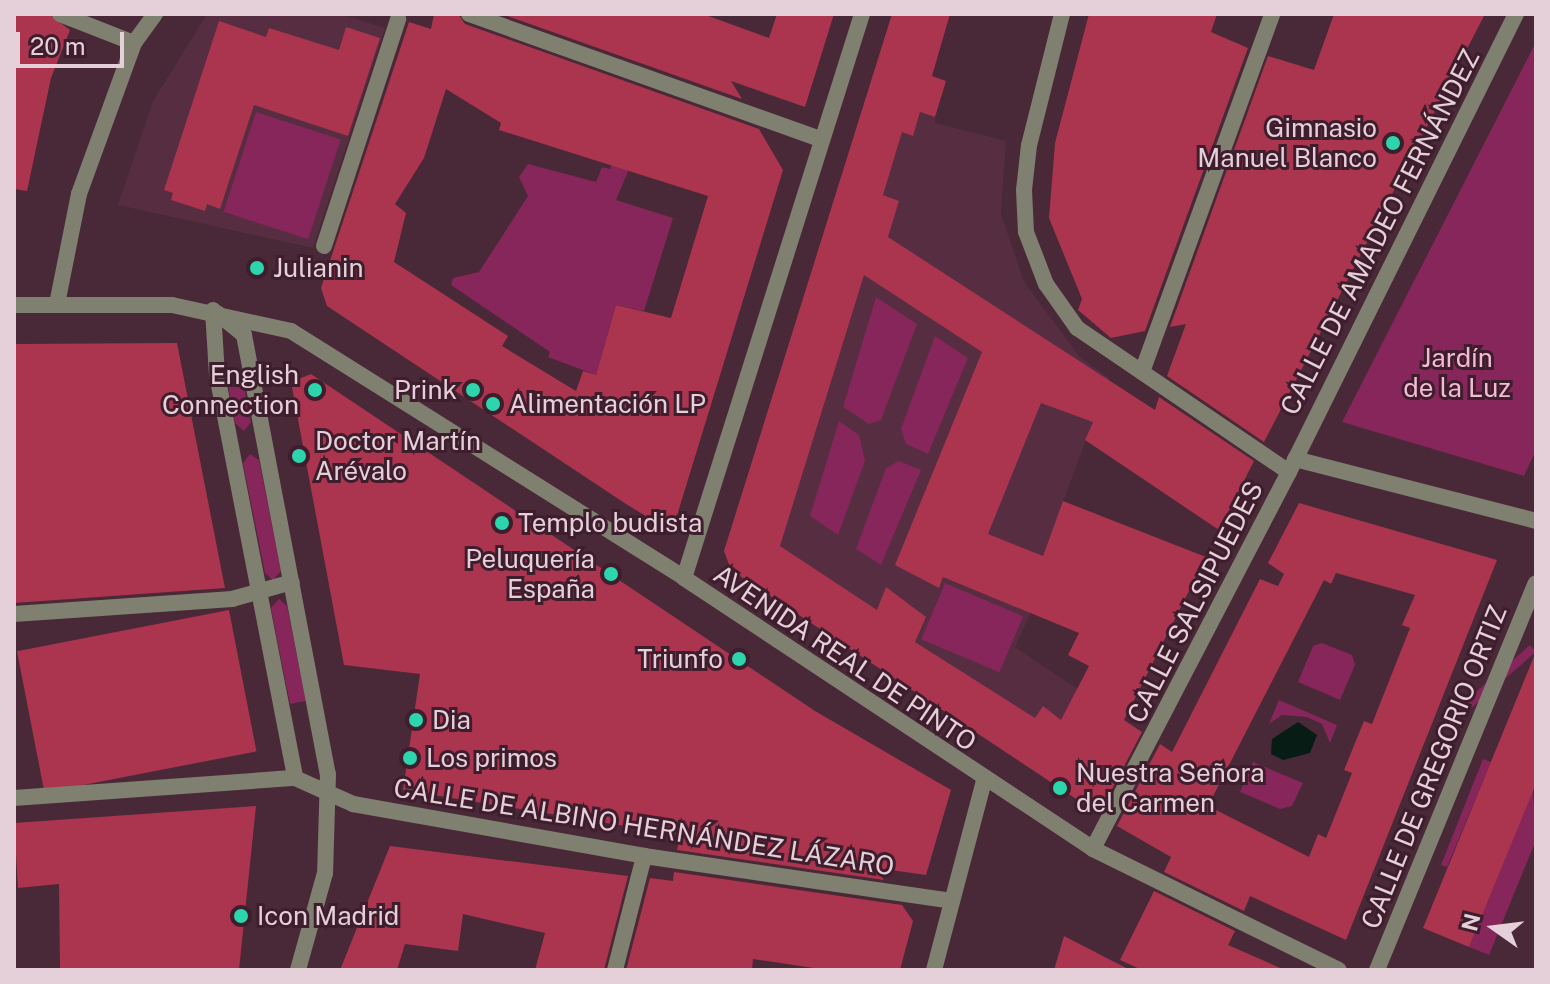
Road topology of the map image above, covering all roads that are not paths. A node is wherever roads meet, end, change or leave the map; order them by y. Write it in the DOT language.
graph roads {
  1 [pos="60,14"];
  2 [pos="155,14"];
  3 [pos="469,14"];
  4 [pos="862,14"];
  5 [pos="1062,14"];
  6 [pos="1272,14"];
  7 [pos="1516,14"];
  8 [pos="398,19"];
  9 [pos="134,43"];
  10 [pos="820,139"];
  11 [pos="324,246"];
  12 [pos="57,304"];
  13 [pos="14,305"];
  14 [pos="213,310"];
  15 [pos="1142,372"];
  16 [pos="1292,466"];
  17 [pos="1536,521"];
  18 [pos="684,578"];
  19 [pos="292,582"];
  20 [pos="1536,583"];
  21 [pos="260,596"];
  22 [pos="14,614"];
  23 [pos="295,778"];
  24 [pos="984,781"];
  25 [pos="14,798"];
  26 [pos="330,798"];
  27 [pos="1093,849"];
  28 [pos="644,856"];
  29 [pos="952,901"];
  30 [pos="298,970"];
  31 [pos="615,970"];
  32 [pos="934,970"];
  33 [pos="1339,970"];
  34 [pos="1377,970"];
  1 -- 9 [label="street"];
  2 -- 9 [label="street"];
  3 -- 10 [label="street"];
  4 -- 10 [label="street"];
  5 -- 15 [label="street, CALLE SALSIPUEDES"];
  6 -- 15 [label="street"];
  7 -- 16 [label="street, CALLE DE AMADEO FERNÁNDEZ"];
  8 -- 11 [label="street"];
  9 -- 12 [label="street"];
  10 -- 18 [label="street"];
  12 -- 13 [label="street, AVENIDA REAL DE PINTO"];
  12 -- 14 [label="street, AVENIDA REAL DE PINTO"];
  14 -- 18 [label="street, AVENIDA REAL DE PINTO"];
  14 -- 19 [label="street"];
  14 -- 21 [label="street"];
  15 -- 16 [label="street, CALLE SALSIPUEDES"];
  16 -- 17 [label="street"];
  16 -- 27 [label="street, CALLE SALSIPUEDES"];
  18 -- 24 [label="street, AVENIDA REAL DE PINTO"];
  19 -- 21 [label="street"];
  19 -- 26 [label="street"];
  20 -- 34 [label="street, CALLE DE GREGORIO ORTIZ"];
  21 -- 22 [label="street"];
  21 -- 23 [label="street"];
  23 -- 25 [label="street"];
  23 -- 26 [label="street, CALLE DE ALBINO HERNÁNDEZ LÁZARO"];
  24 -- 27 [label="street, AVENIDA REAL DE PINTO"];
  24 -- 29 [label="street"];
  26 -- 28 [label="street, CALLE DE ALBINO HERNÁNDEZ LÁZARO"];
  26 -- 30 [label="street"];
  27 -- 33 [label="street, AVENIDA REAL DE PINTO"];
  28 -- 29 [label="street, CALLE DE ALBINO HERNÁNDEZ LÁZARO"];
  28 -- 31 [label="street"];
  29 -- 32 [label="street"];
}
